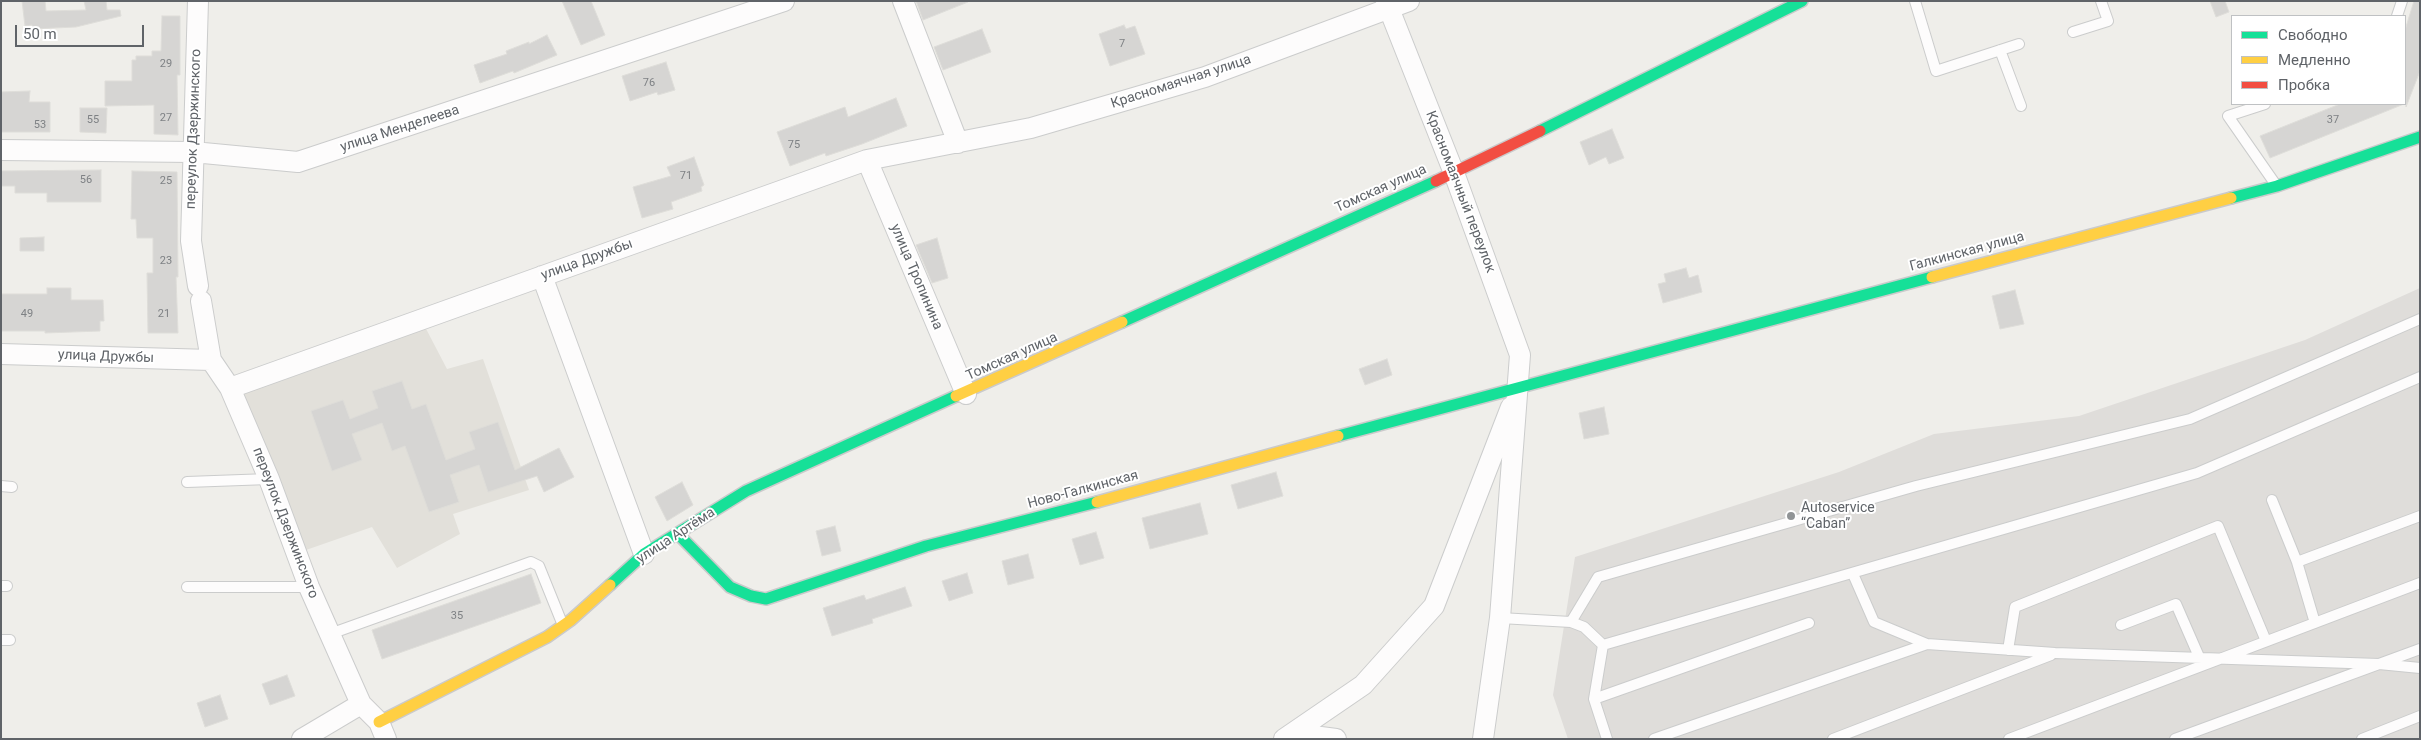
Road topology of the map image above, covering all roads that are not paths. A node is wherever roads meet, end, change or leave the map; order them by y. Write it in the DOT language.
graph roads {
  1 [pos="198,1"];
  2 [pos="784,1"];
  3 [pos="903,1"];
  4 [pos="1410,1"];
  5 [pos="1802,1"];
  6 [pos="1914,1"];
  7 [pos="2101,1"];
  8 [pos="2402,1"];
  9 [pos="1387,5"];
  10 [pos="2396,15"];
  11 [pos="2073,32"];
  12 [pos="2019,44"];
  13 [pos="2000,50"];
  14 [pos="2262,105"];
  15 [pos="2020,106"];
  16 [pos="2420,137"];
  17 [pos="953,144"];
  18 [pos="1,150"];
  19 [pos="193,152"];
  20 [pos="866,160"];
  21 [pos="1454,173"];
  22 [pos="2277,186"];
  23 [pos="542,276"];
  24 [pos="2420,319"];
  25 [pos="1,354"];
  26 [pos="211,360"];
  27 [pos="2420,377"];
  28 [pos="1518,386"];
  29 [pos="230,388"];
  30 [pos="966,394"];
  31 [pos="269,479"];
  32 [pos="187,482"];
  33 [pos="2272,500"];
  34 [pos="2420,516"];
  35 [pos="678,534"];
  36 [pos="644,554"];
  37 [pos="2297,562"];
  38 [pos="1853,574"];
  39 [pos="2420,583"];
  40 [pos="187,587"];
  41 [pos="309,587"];
  42 [pos="1500,618"];
  43 [pos="1571,622"];
  44 [pos="1809,623"];
  45 [pos="2315,623"];
  46 [pos="2121,624"];
  47 [pos="563,626"];
  48 [pos="330,634"];
  49 [pos="2266,642"];
  50 [pos="1927,644"];
  51 [pos="1603,646"];
  52 [pos="2420,649"];
  53 [pos="2008,650"];
  54 [pos="2055,653"];
  55 [pos="2200,659"];
  56 [pos="2218,660"];
  57 [pos="2379,664"];
  58 [pos="2420,668"];
  59 [pos="1594,699"];
  60 [pos="361,704"];
  61 [pos="2420,716"];
  62 [pos="382,730"];
  63 [pos="2031,735"];
  64 [pos="302,739"];
  65 [pos="1284,739"];
  66 [pos="1301,739"];
  67 [pos="1336,739"];
  68 [pos="1483,739"];
  69 [pos="1607,739"];
  70 [pos="1654,739"];
  71 [pos="1833,739"];
  72 [pos="2010,739"];
  73 [pos="2176,739"];
  74 [pos="2362,739"];
  1 -- 19 [label="street, переулок Дзержинского"];
  2 -- 19 [label="street, улица Менделеева"];
  3 -- 17 [label="street"];
  4 -- 9 [label="street, Красномаячная улица"];
  5 -- 21 [label="street, Томская улица"];
  6 -- 13 [label="lane"];
  7 -- 11 [label="lane"];
  8 -- 10 [label="lane"];
  9 -- 17 [label="street, Красномаячная улица"];
  9 -- 21 [label="street, Красномаячный переулок"];
  12 -- 13 [label="lane"];
  13 -- 15 [label="lane"];
  14 -- 22 [label="lane"];
  16 -- 22 [label="street, Галкинская улица"];
  17 -- 20 [label="street, улица Дружбы"];
  18 -- 19 [label="street, улица Менделеева"];
  19 -- 26 [label="street, переулок Дзержинского"];
  20 -- 23 [label="street, улица Дружбы"];
  20 -- 30 [label="street, улица Тропинина"];
  21 -- 28 [label="street, Красномаячный переулок"];
  21 -- 30 [label="street, Томская улица"];
  22 -- 28 [label="street, Галкинская улица"];
  23 -- 29 [label="street, улица Дружбы"];
  23 -- 36 [label="street"];
  24 -- 43 [label="lane"];
  25 -- 26 [label="street, улица Дружбы"];
  26 -- 29 [label="street, переулок Дзержинского"];
  27 -- 38 [label="lane"];
  28 -- 35 [label="street, Ново-Галкинская"];
  28 -- 42 [label="street, Красномаячный переулок"];
  28 -- 65 [label="street"];
  29 -- 31 [label="street, переулок Дзержинского"];
  30 -- 35 [label="street, улица Артёма"];
  31 -- 32 [label="lane"];
  31 -- 41 [label="street, переулок Дзержинского"];
  33 -- 37 [label="lane"];
  34 -- 37 [label="lane"];
  35 -- 36 [label="street, улица Артёма"];
  36 -- 47 [label="street, улица Артёма"];
  37 -- 45 [label="lane"];
  38 -- 50 [label="lane"];
  38 -- 51 [label="lane"];
  39 -- 45 [label="lane"];
  40 -- 41 [label="lane"];
  41 -- 48 [label="street, переулок Дзержинского"];
  42 -- 43 [label="lane"];
  42 -- 68 [label="street, Красномаячный переулок"];
  43 -- 51 [label="lane"];
  44 -- 59 [label="lane"];
  45 -- 49 [label="lane"];
  46 -- 55 [label="lane"];
  47 -- 48 [label="lane"];
  47 -- 62 [label="street, улица Артёма"];
  48 -- 60 [label="street, переулок Дзержинского"];
  49 -- 53 [label="lane"];
  49 -- 56 [label="lane"];
  50 -- 53 [label="lane"];
  50 -- 70 [label="lane"];
  51 -- 59 [label="lane"];
  52 -- 57 [label="lane"];
  53 -- 54 [label="lane"];
  54 -- 55 [label="lane"];
  54 -- 71 [label="lane"];
  55 -- 56 [label="lane"];
  56 -- 57 [label="lane"];
  56 -- 63 [label="lane"];
  57 -- 58 [label="lane"];
  57 -- 73 [label="lane"];
  59 -- 69 [label="lane"];
  60 -- 62 [label="street, переулок Дзержинского"];
  60 -- 64 [label="street"];
  61 -- 74 [label="lane"];
  63 -- 72 [label="lane"];
  66 -- 67 [label="street"];
}
